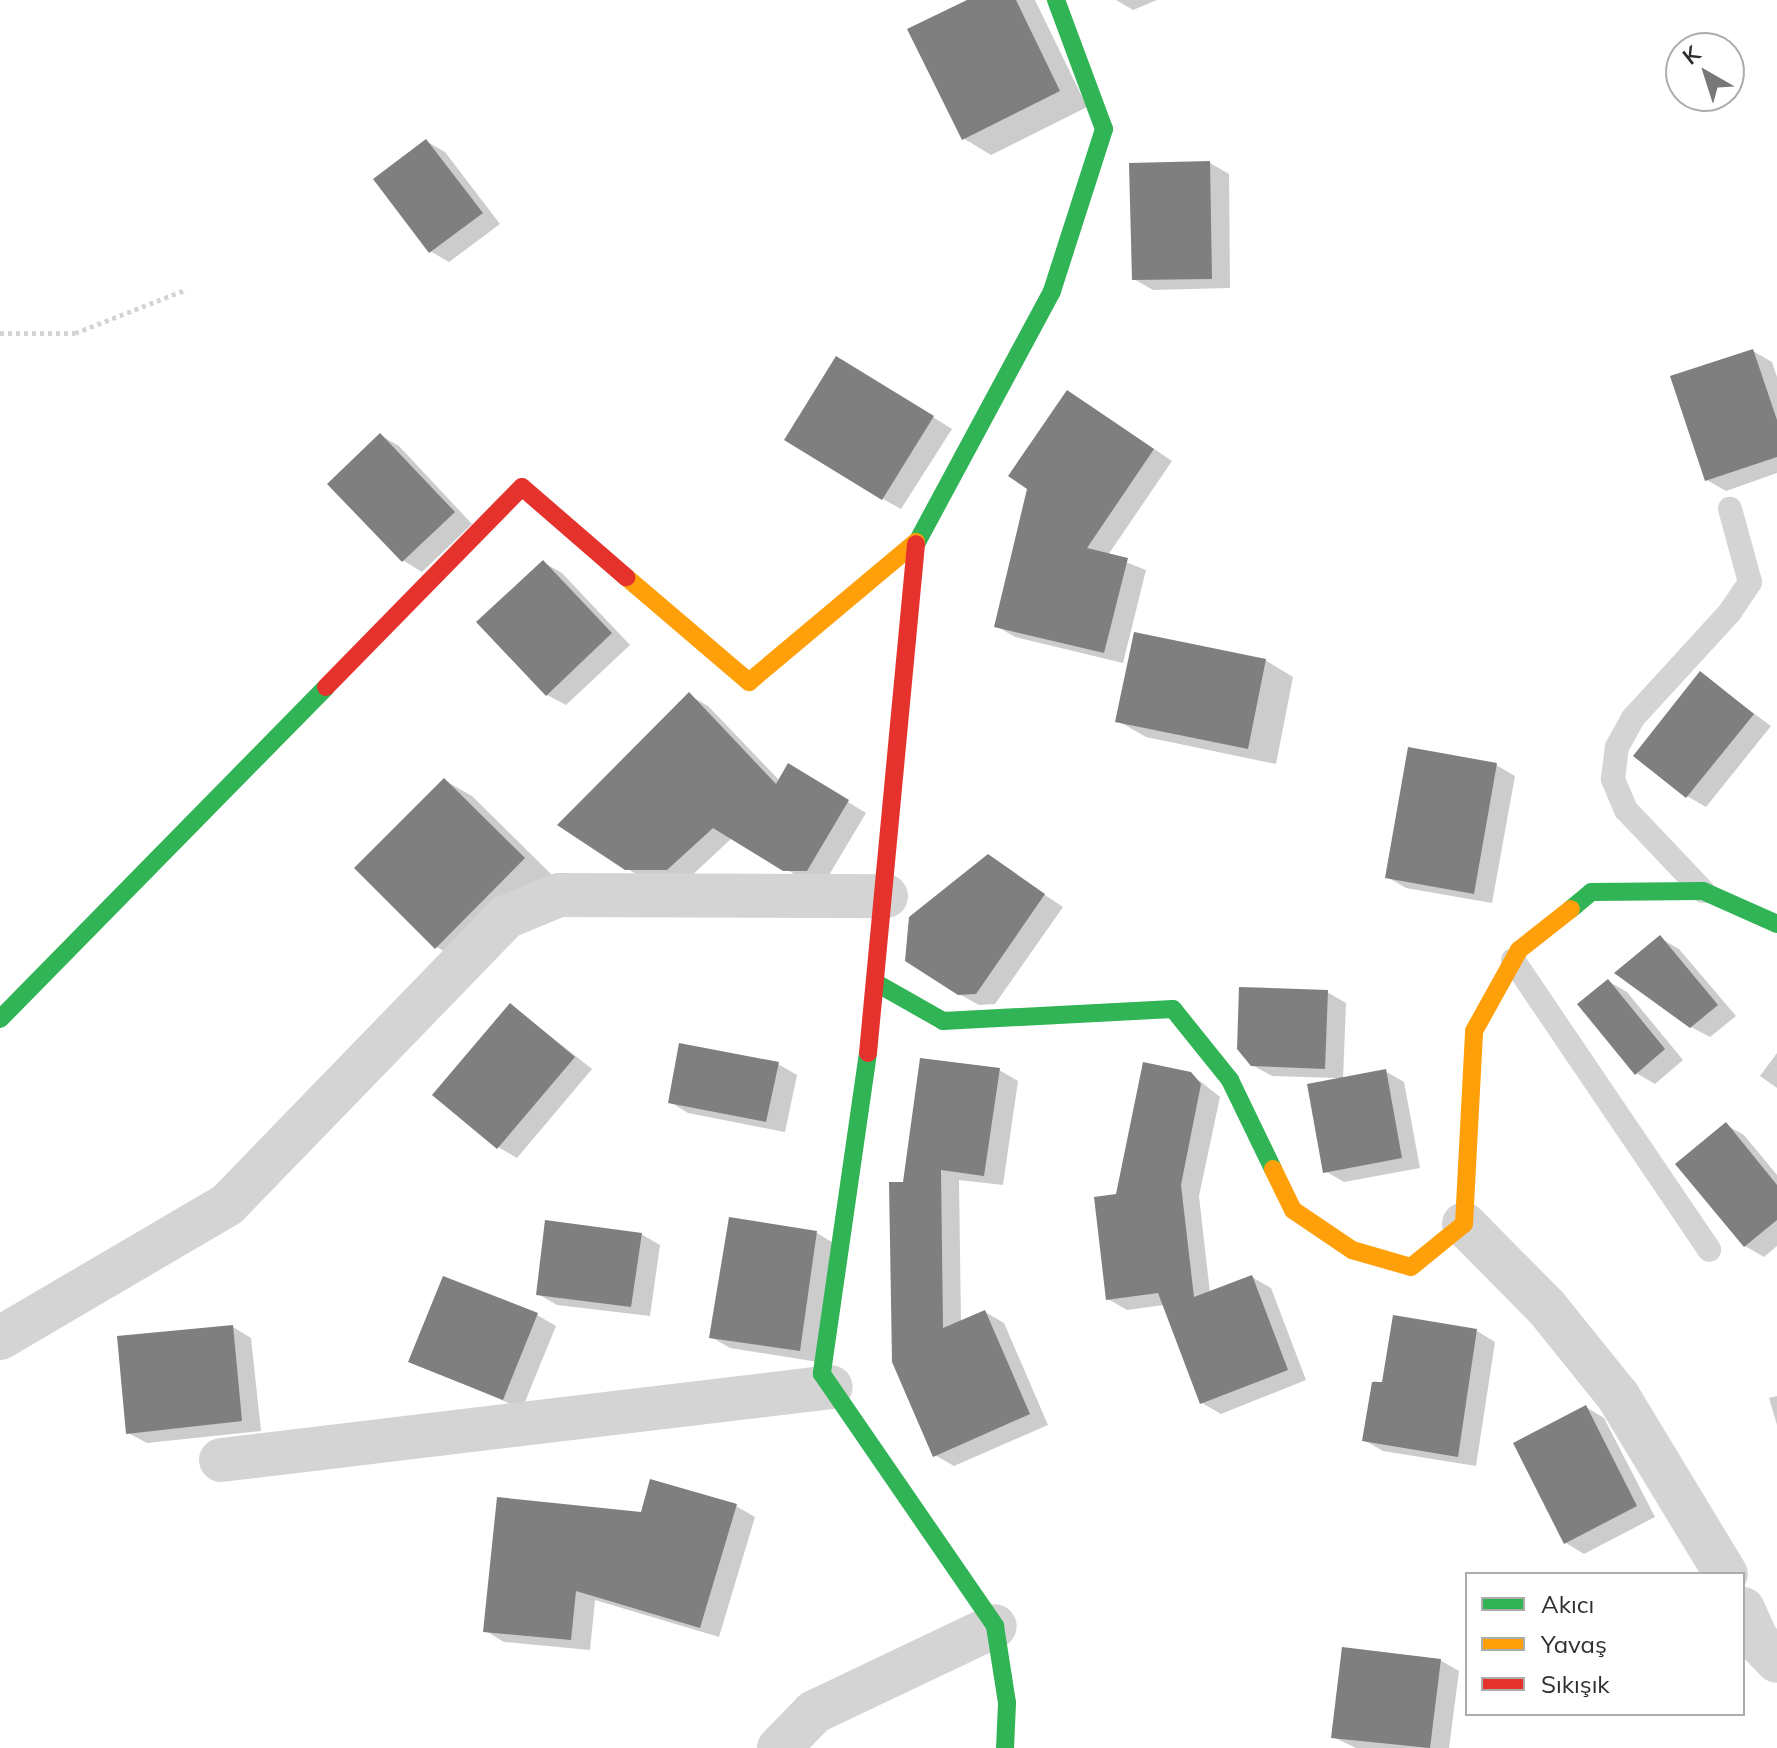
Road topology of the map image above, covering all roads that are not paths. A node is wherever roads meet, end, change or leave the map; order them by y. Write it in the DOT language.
graph roads {
  1 [pos="1056,0"];
  2 [pos="1730,509"];
  3 [pos="916,542"];
  4 [pos="1703,891"];
  5 [pos="886,896"];
  6 [pos="1777,924"];
  7 [pos="1513,960"];
  8 [pos="878,984"];
  9 [pos="0,1019"];
  10 [pos="1464,1224"];
  11 [pos="1709,1250"];
  12 [pos="0,1338"];
  13 [pos="831,1387"];
  14 [pos="221,1460"];
  15 [pos="1725,1572"];
  16 [pos="995,1626"];
  17 [pos="779,1748"];
  18 [pos="1005,1748"];
  1 -- 3 [label="street"];
  2 -- 4 [label="lane"];
  3 -- 5 [label="street"];
  3 -- 9 [label="street"];
  4 -- 6 [label="street"];
  4 -- 7 [label="street"];
  5 -- 8 [label="street"];
  5 -- 12 [label="street"];
  7 -- 10 [label="street"];
  7 -- 11 [label="lane"];
  8 -- 10 [label="street"];
  8 -- 13 [label="street"];
  10 -- 15 [label="street"];
  13 -- 14 [label="street"];
  13 -- 16 [label="street"];
  16 -- 17 [label="street"];
  16 -- 18 [label="street"];
}
